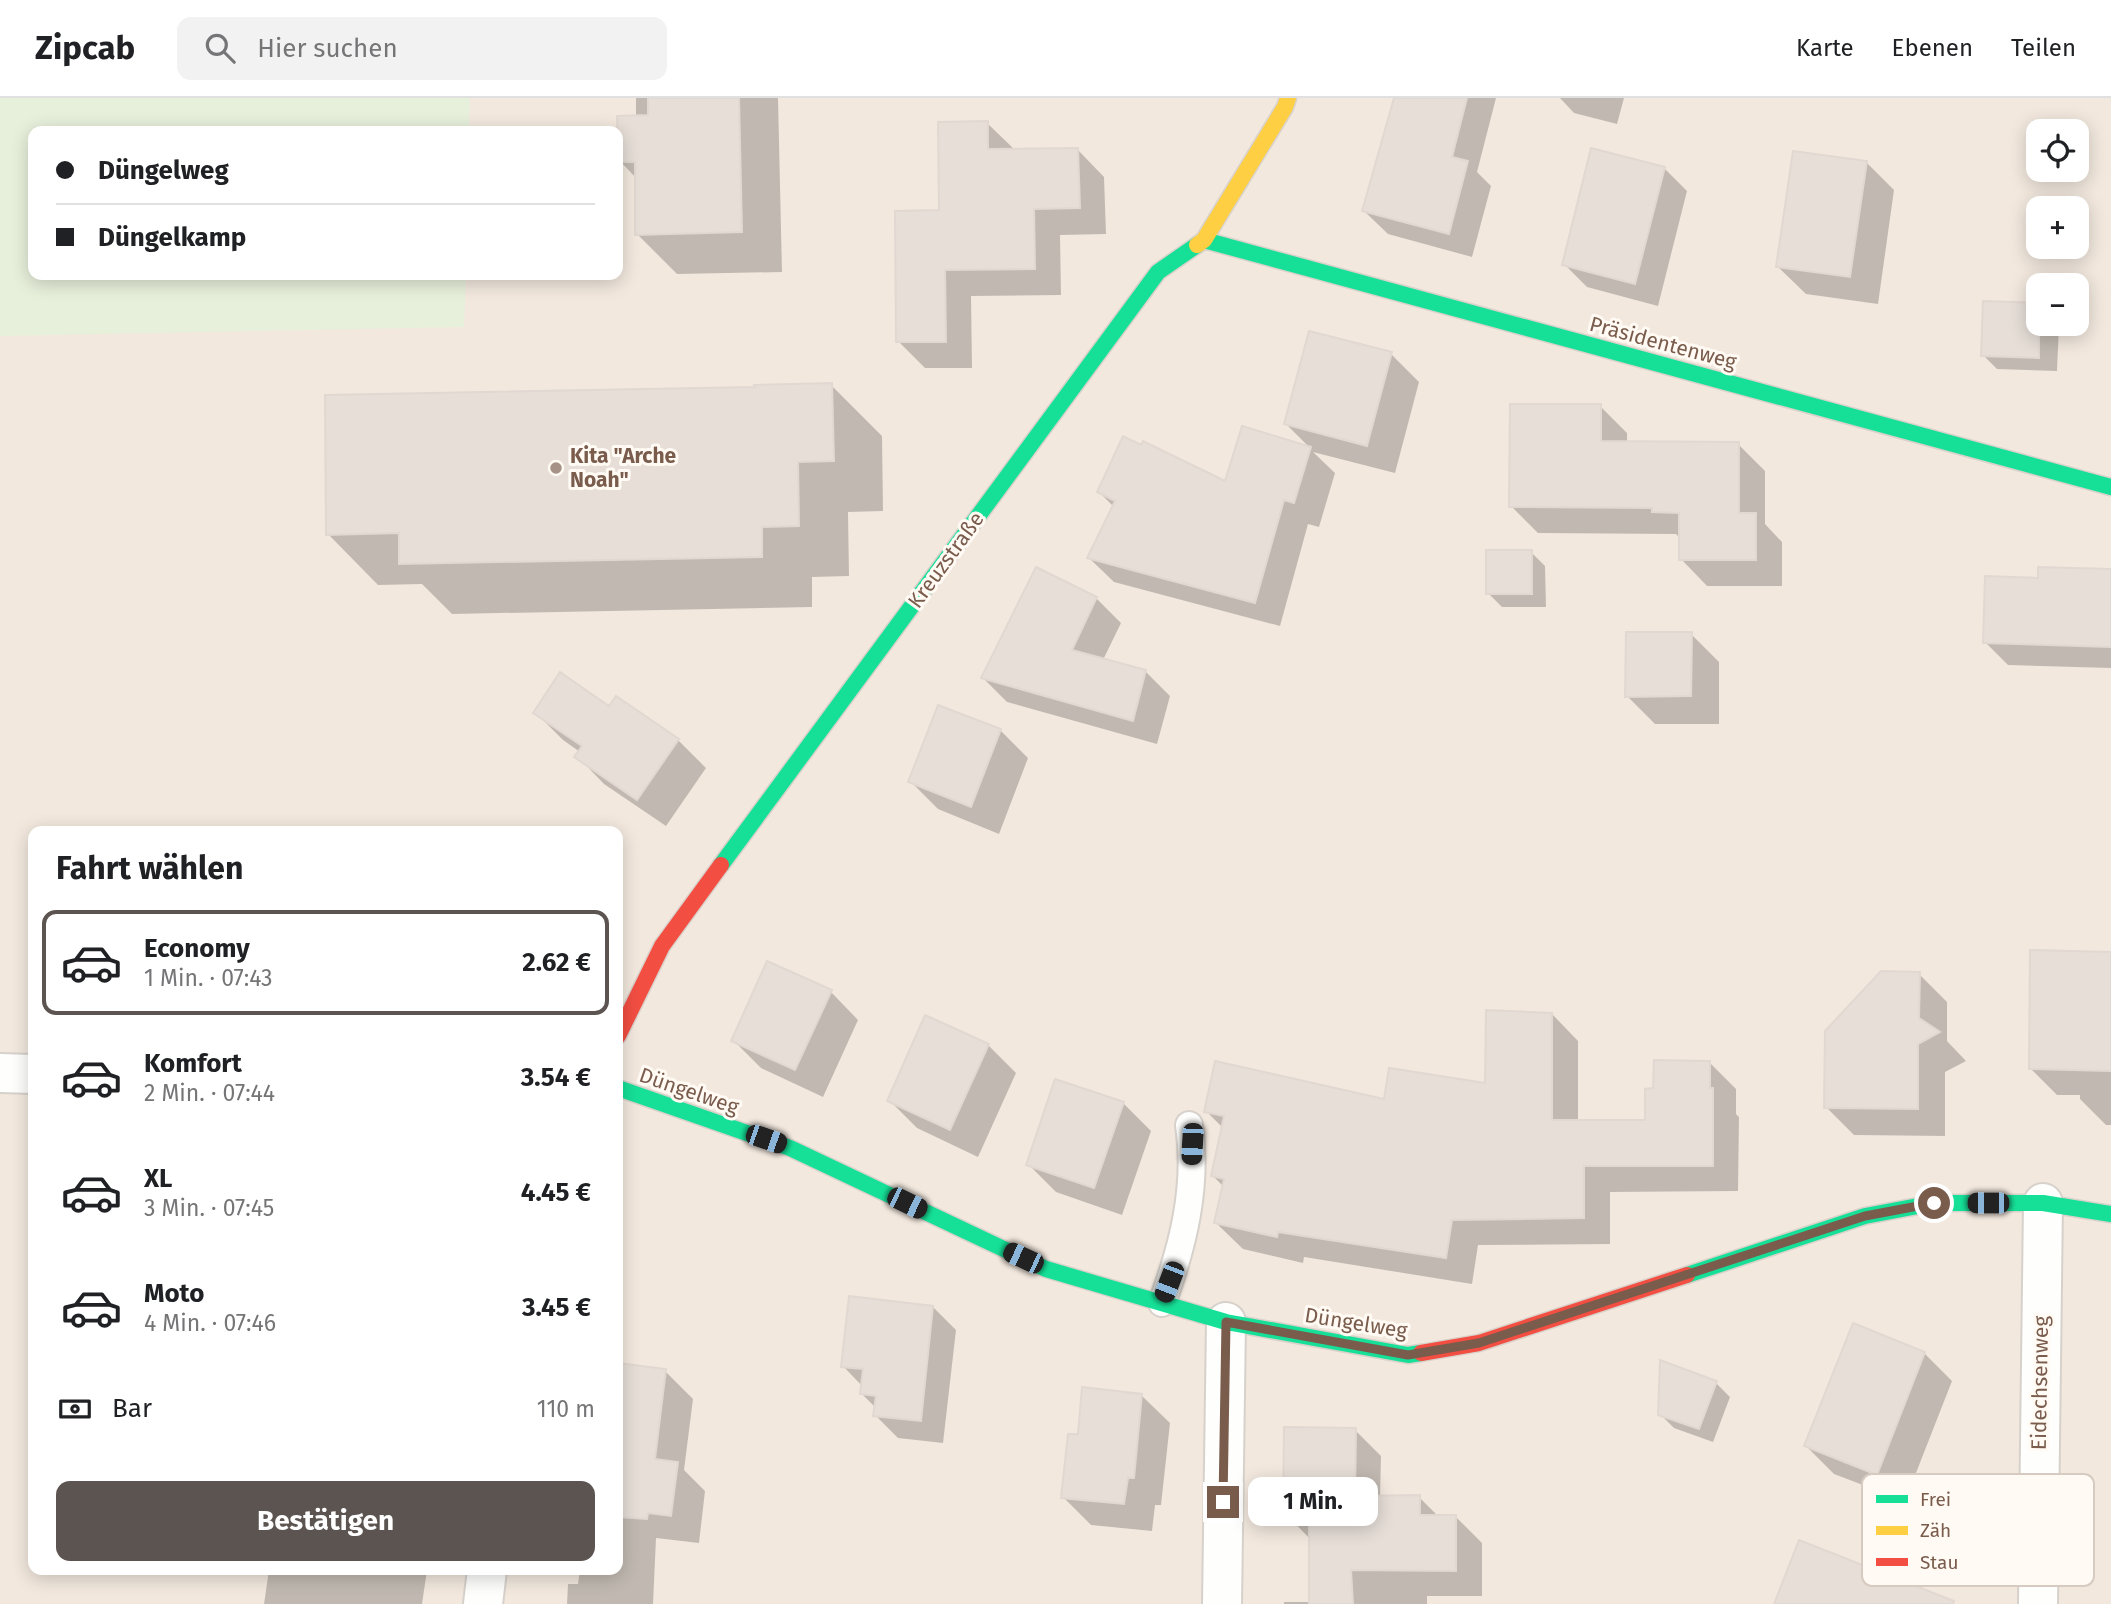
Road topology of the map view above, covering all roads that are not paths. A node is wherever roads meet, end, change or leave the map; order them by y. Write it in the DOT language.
graph roads {
  1 [pos="1288,98"];
  2 [pos="1204,240"];
  3 [pos="2111,486"];
  4 [pos="623,1026"];
  5 [pos="0,1073"];
  6 [pos="28,1074"];
  7 [pos="623,1090"];
  8 [pos="1189,1125"];
  9 [pos="2043,1203"];
  10 [pos="2111,1214"];
  11 [pos="1162,1303"];
  12 [pos="1226,1322"];
  13 [pos="2040,1474"];
  14 [pos="486,1575"];
  15 [pos="2038,1586"];
  16 [pos="483,1604"];
  17 [pos="1222,1604"];
  18 [pos="2038,1604"];
  1 -- 2 [label="street, Kreuzstraße"];
  2 -- 3 [label="street, Präsidentenweg"];
  2 -- 4 [label="street, Kreuzstraße"];
  5 -- 6 [label="street"];
  7 -- 11 [label="street, Düngelweg"];
  8 -- 11 [label="lane"];
  9 -- 10 [label="street, Düngelweg"];
  9 -- 12 [label="street, Düngelweg"];
  9 -- 13 [label="street, Eidechsenweg"];
  11 -- 12 [label="street, Düngelweg"];
  12 -- 17 [label="street"];
  14 -- 16 [label="street"];
  15 -- 18 [label="street, Eidechsenweg"];
}
